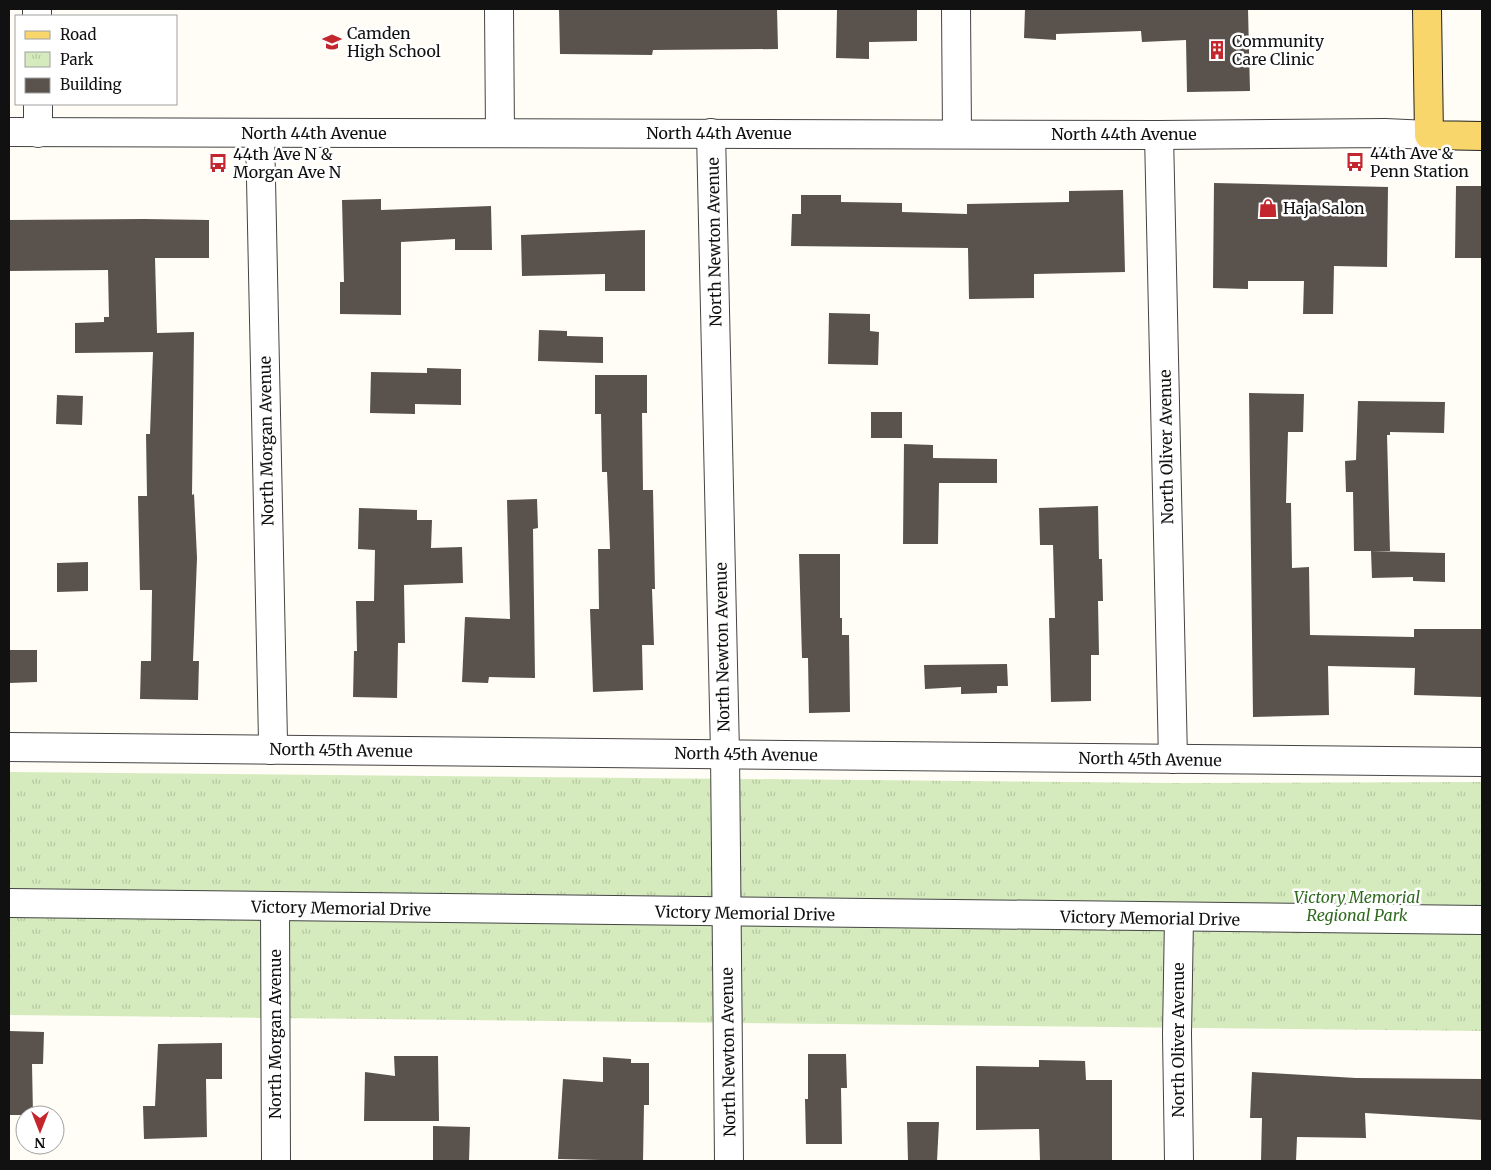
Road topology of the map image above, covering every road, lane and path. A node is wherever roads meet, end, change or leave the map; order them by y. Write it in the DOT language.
graph roads {
  1 [pos="499,9"];
  2 [pos="956,9"];
  3 [pos="1427,9"];
  4 [pos="38,105"];
  5 [pos="9,132"];
  6 [pos="38,132"];
  7 [pos="260,132"];
  8 [pos="500,132"];
  9 [pos="711,132"];
  10 [pos="957,132"];
  11 [pos="1159,134"];
  12 [pos="1429,135"];
  13 [pos="1482,136"];
  14 [pos="9,747"];
  15 [pos="271,750"];
  16 [pos="724,753"];
  17 [pos="1173,759"];
  18 [pos="1482,762"];
  19 [pos="9,903"];
  20 [pos="275,907"];
  21 [pos="727,913"];
  22 [pos="1179,918"];
  23 [pos="1482,920"];
  24 [pos="276,1161"];
  25 [pos="729,1161"];
  26 [pos="1179,1161"];
  1 -- 8 [label="street"];
  2 -- 10 [label="street"];
  3 -- 12 [label="main road"];
  4 -- 6 [label="street"];
  5 -- 6 [label="street, North 44th Avenue"];
  6 -- 7 [label="street, North 44th Avenue"];
  7 -- 8 [label="street, North 44th Avenue"];
  7 -- 15 [label="street, North Morgan Avenue"];
  8 -- 9 [label="street, North 44th Avenue"];
  9 -- 10 [label="street, North 44th Avenue"];
  9 -- 16 [label="street, North Newton Avenue"];
  10 -- 11 [label="street, North 44th Avenue"];
  11 -- 12 [label="street, North 44th Avenue"];
  11 -- 17 [label="street, North Oliver Avenue"];
  12 -- 13 [label="main road"];
  14 -- 15 [label="street, North 45th Avenue"];
  15 -- 16 [label="street, North 45th Avenue"];
  16 -- 17 [label="street, North 45th Avenue"];
  16 -- 21 [label="street, North Newton Avenue"];
  17 -- 18 [label="street, North 45th Avenue"];
  19 -- 20 [label="street, Victory Memorial Drive"];
  20 -- 21 [label="street, Victory Memorial Drive"];
  20 -- 24 [label="street, North Morgan Avenue"];
  21 -- 22 [label="street, Victory Memorial Drive"];
  21 -- 25 [label="street, North Newton Avenue"];
  22 -- 23 [label="street, Victory Memorial Drive"];
  22 -- 26 [label="street, North Oliver Avenue"];
}
